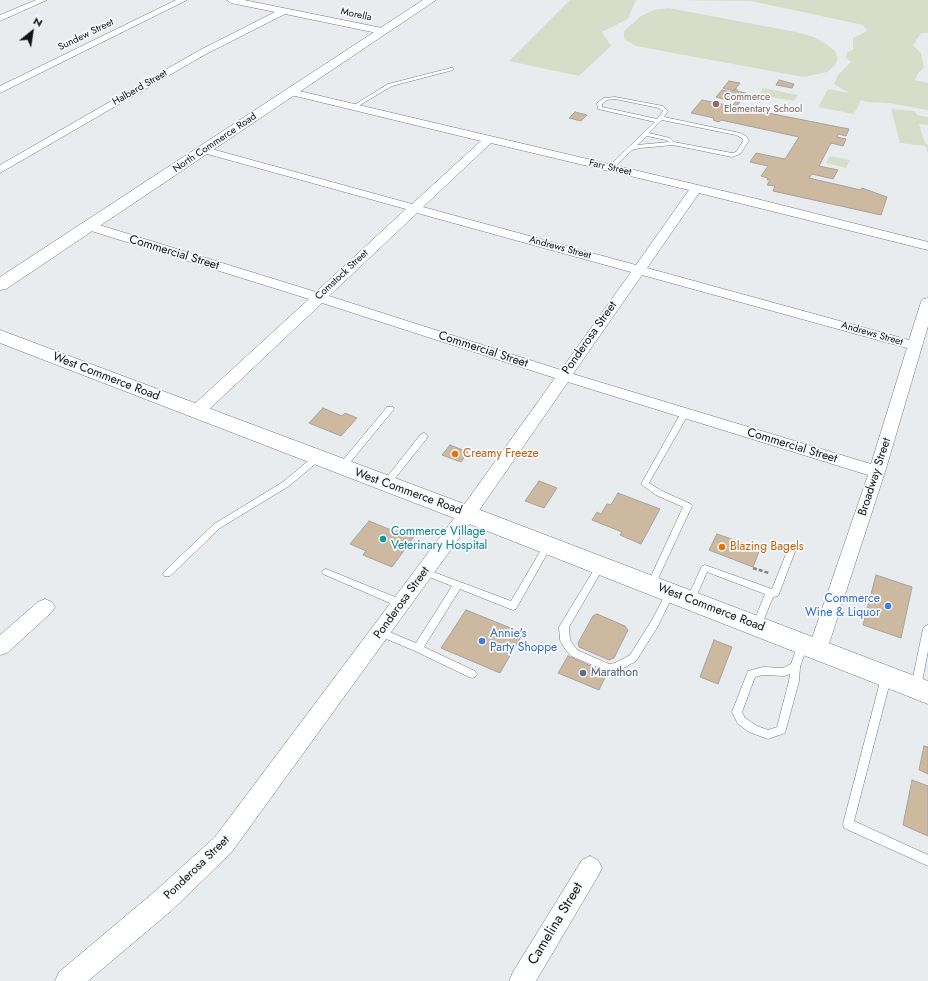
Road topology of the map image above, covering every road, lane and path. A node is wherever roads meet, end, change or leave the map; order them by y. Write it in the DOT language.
graph roads {
  1 [pos="43,0"];
  2 [pos="183,0"];
  3 [pos="231,0"];
  4 [pos="430,0"];
  5 [pos="283,11"];
  6 [pos="0,18"];
  7 [pos="382,31"];
  8 [pos="451,69"];
  9 [pos="0,90"];
  10 [pos="291,92"];
  11 [pos="353,106"];
  12 [pos="659,119"];
  13 [pos="645,134"];
  14 [pos="489,139"];
  15 [pos="673,143"];
  16 [pos="630,149"];
  17 [pos="204,150"];
  18 [pos="610,168"];
  19 [pos="0,170"];
  20 [pos="696,189"];
  21 [pos="413,208"];
  22 [pos="89,226"];
  23 [pos="928,246"];
  24 [pos="639,269"];
  25 [pos="0,285"];
  26 [pos="318,297"];
  27 [pos="928,302"];
  28 [pos="0,336"];
  29 [pos="915,346"];
  30 [pos="563,376"];
  31 [pos="390,409"];
  32 [pos="196,412"];
  33 [pos="685,413"];
  34 [pos="424,436"];
  35 [pos="317,458"];
  36 [pos="341,468"];
  37 [pos="877,472"];
  38 [pos="386,484"];
  39 [pos="467,514"];
  40 [pos="548,545"];
  41 [pos="792,549"];
  42 [pos="600,565"];
  43 [pos="753,568"];
  44 [pos="326,572"];
  45 [pos="425,572"];
  46 [pos="167,574"];
  47 [pos="770,574"];
  48 [pos="458,584"];
  49 [pos="770,592"];
  50 [pos="670,593"];
  51 [pos="402,604"];
  52 [pos="45,607"];
  53 [pos="756,626"];
  54 [pos="928,629"];
  55 [pos="380,632"];
  56 [pos="0,647"];
  57 [pos="810,647"];
  58 [pos="418,648"];
  59 [pos="795,667"];
  60 [pos="472,674"];
  61 [pos="886,677"];
  62 [pos="922,691"];
  63 [pos="928,861"];
  64 [pos="590,868"];
  65 [pos="68,981"];
  66 [pos="522,981"];
  1 -- 6 [label="street"];
  2 -- 9 [label="street, Sundew Street"];
  3 -- 5 [label="street, Morella"];
  4 -- 7 [label="main road, North Commerce Road"];
  5 -- 7 [label="street, Morella"];
  5 -- 19 [label="street, Halberd Street"];
  7 -- 10 [label="main road, North Commerce Road"];
  8 -- 11 [label="lane"];
  10 -- 11 [label="street, Farr Street"];
  10 -- 17 [label="main road, North Commerce Road"];
  11 -- 14 [label="street, Farr Street"];
  12 -- 12 [label="lane"];
  12 -- 13 [label="lane"];
  12 -- 15 [label="lane"];
  13 -- 15 [label="lane"];
  13 -- 16 [label="lane"];
  14 -- 18 [label="street, Farr Street"];
  14 -- 21 [label="street, Comstock Street"];
  15 -- 16 [label="lane"];
  16 -- 18 [label="lane"];
  17 -- 21 [label="street, Andrews Street"];
  17 -- 22 [label="main road, North Commerce Road"];
  18 -- 20 [label="street, Farr Street"];
  20 -- 23 [label="street, Farr Street"];
  20 -- 24 [label="street, Ponderosa Street"];
  21 -- 24 [label="street, Andrews Street"];
  21 -- 26 [label="street, Comstock Street"];
  22 -- 25 [label="main road, North Commerce Road"];
  22 -- 26 [label="street, Commercial Street"];
  24 -- 29 [label="street, Andrews Street"];
  24 -- 30 [label="street, Ponderosa Street"];
  26 -- 30 [label="street, Commercial Street"];
  26 -- 32 [label="street, Comstock Street"];
  27 -- 29 [label="street, Broadway Street"];
  28 -- 32 [label="main road, West Commerce Road"];
  29 -- 37 [label="street, Broadway Street"];
  30 -- 33 [label="street, Commercial Street"];
  30 -- 39 [label="street, Ponderosa Street"];
  31 -- 36 [label="lane"];
  32 -- 35 [label="main road, West Commerce Road"];
  33 -- 37 [label="street, Commercial Street"];
  33 -- 50 [label="lane"];
  34 -- 38 [label="lane"];
  35 -- 36 [label="main road, West Commerce Road"];
  35 -- 46 [label="lane"];
  36 -- 38 [label="main road, West Commerce Road"];
  37 -- 57 [label="street, Broadway Street"];
  38 -- 39 [label="main road, West Commerce Road"];
  39 -- 40 [label="main road, West Commerce Road"];
  39 -- 45 [label="street, Ponderosa Street"];
  40 -- 42 [label="main road, West Commerce Road"];
  40 -- 48 [label="lane"];
  41 -- 49 [label="lane"];
  42 -- 50 [label="main road, West Commerce Road"];
  42 -- 50 [label="lane"];
  43 -- 47 [label="path"];
  44 -- 51 [label="lane"];
  45 -- 48 [label="lane"];
  45 -- 51 [label="street, Ponderosa Street"];
  48 -- 58 [label="lane"];
  49 -- 50 [label="lane"];
  49 -- 53 [label="lane"];
  50 -- 53 [label="main road, West Commerce Road"];
  51 -- 55 [label="street, Ponderosa Street"];
  52 -- 56 [label="street"];
  53 -- 57 [label="main road, West Commerce Road"];
  54 -- 62 [label="lane"];
  55 -- 58 [label="lane"];
  55 -- 65 [label="street, Ponderosa Street"];
  57 -- 59 [label="lane"];
  57 -- 61 [label="main road, West Commerce Road"];
  58 -- 60 [label="lane"];
  59 -- 59 [label="lane"];
  61 -- 62 [label="main road, West Commerce Road"];
  61 -- 63 [label="lane"];
  64 -- 66 [label="street, Camelina Street"];
}
